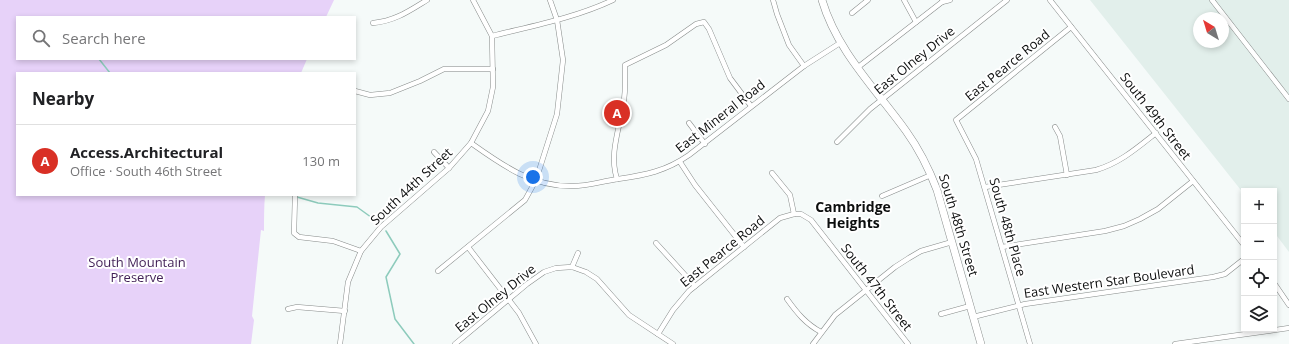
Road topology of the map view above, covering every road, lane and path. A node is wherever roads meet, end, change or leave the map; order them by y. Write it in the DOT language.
graph roads {
  1 [pos="427,0"];
  2 [pos="473,0"];
  3 [pos="550,0"];
  4 [pos="613,0"];
  5 [pos="774,0"];
  6 [pos="822,0"];
  7 [pos="868,0"];
  8 [pos="904,0"];
  9 [pos="950,0"];
  10 [pos="1007,0"];
  11 [pos="1050,0"];
  12 [pos="1212,0"];
  13 [pos="941,1"];
  14 [pos="852,13"];
  15 [pos="557,20"];
  16 [pos="916,22"];
  17 [pos="373,23"];
  18 [pos="1071,27"];
  19 [pos="492,36"];
  20 [pos="840,43"];
  21 [pos="804,66"];
  22 [pos="857,68"];
  23 [pos="493,69"];
  24 [pos="356,91"];
  25 [pos="1289,99"];
  26 [pos="882,100"];
  27 [pos="751,106"];
  28 [pos="956,120"];
  29 [pos="688,122"];
  30 [pos="1055,127"];
  31 [pos="1156,133"];
  32 [pos="837,142"];
  33 [pos="471,143"];
  34 [pos="704,144"];
  35 [pos="434,152"];
  36 [pos="680,162"];
  37 [pos="449,168"];
  38 [pos="772,173"];
  39 [pos="931,175"];
  40 [pos="1067,175"];
  41 [pos="617,179"];
  42 [pos="536,180"];
  43 [pos="1193,181"];
  44 [pos="986,188"];
  45 [pos="295,196"];
  46 [pos="882,196"];
  47 [pos="794,214"];
  48 [pos="1241,241"];
  49 [pos="952,242"];
  50 [pos="656,243"];
  51 [pos="468,247"];
  52 [pos="744,247"];
  53 [pos="1002,247"];
  54 [pos="361,251"];
  55 [pos="578,252"];
  56 [pos="1243,260"];
  57 [pos="572,267"];
  58 [pos="438,271"];
  59 [pos="694,286"];
  60 [pos="1277,287"];
  61 [pos="866,290"];
  62 [pos="509,299"];
  63 [pos="787,299"];
  64 [pos="1289,305"];
  65 [pos="970,306"];
  66 [pos="1018,306"];
  67 [pos="288,309"];
  68 [pos="345,311"];
  69 [pos="941,314"];
  70 [pos="973,317"];
  71 [pos="1289,328"];
  72 [pos="821,332"];
  73 [pos="658,334"];
  74 [pos="340,344"];
  75 [pos="455,344"];
  76 [pos="536,344"];
  77 [pos="673,344"];
  78 [pos="813,344"];
  79 [pos="908,344"];
  80 [pos="980,344"];
  81 [pos="1030,344"];
  82 [pos="1175,344"];
  1 -- 17 [label="street"];
  2 -- 19 [label="street, South 44th Street"];
  3 -- 15 [label="street"];
  4 -- 15 [label="street"];
  5 -- 21 [label="street"];
  6 -- 20 [label="main road, South 48th Street"];
  7 -- 14 [label="street"];
  8 -- 16 [label="street"];
  9 -- 13 [label="street"];
  10 -- 26 [label="street, East Olney Drive"];
  11 -- 18 [label="street, South 49th Street"];
  12 -- 25 [label="street"];
  13 -- 16 [label="street"];
  15 -- 19 [label="street"];
  15 -- 42 [label="street"];
  16 -- 22 [label="street"];
  18 -- 28 [label="street, East Pearce Road"];
  18 -- 31 [label="street, South 49th Street"];
  19 -- 23 [label="street, South 44th Street"];
  20 -- 21 [label="street, East Mineral Road"];
  20 -- 22 [label="main road, South 48th Street"];
  21 -- 27 [label="street, East Mineral Road"];
  22 -- 26 [label="main road, South 48th Street"];
  23 -- 24 [label="street"];
  23 -- 33 [label="street, South 44th Street"];
  26 -- 32 [label="street, East Olney Drive"];
  26 -- 39 [label="main road, South 48th Street"];
  27 -- 34 [label="street, East Mineral Road"];
  27 -- 41 [label="street"];
  28 -- 44 [label="street, South 48th Place"];
  29 -- 34 [label="street"];
  30 -- 40 [label="street"];
  31 -- 40 [label="street"];
  31 -- 43 [label="street, South 49th Street"];
  33 -- 37 [label="street, South 44th Street"];
  33 -- 42 [label="street, East Mineral Road"];
  34 -- 36 [label="street, East Mineral Road"];
  35 -- 37 [label="street"];
  36 -- 41 [label="street, East Mineral Road"];
  36 -- 52 [label="street"];
  37 -- 54 [label="street, South 44th Street"];
  38 -- 47 [label="street"];
  39 -- 46 [label="street"];
  39 -- 49 [label="main road, South 48th Street"];
  40 -- 44 [label="street"];
  41 -- 42 [label="street, East Mineral Road"];
  42 -- 51 [label="street"];
  43 -- 48 [label="street, South 49th Street"];
  43 -- 53 [label="street"];
  44 -- 53 [label="street, South 48th Place"];
  45 -- 54 [label="street"];
  47 -- 52 [label="street, East Pearce Road"];
  47 -- 61 [label="street, South 47th Street"];
  49 -- 61 [label="street"];
  49 -- 65 [label="main road, South 48th Street"];
  50 -- 59 [label="street"];
  51 -- 58 [label="street"];
  51 -- 62 [label="street"];
  52 -- 59 [label="street, East Pearce Road"];
  53 -- 66 [label="street, South 48th Place"];
  54 -- 68 [label="street, South 44th Street"];
  55 -- 57 [label="street"];
  56 -- 66 [label="street, East Western Star Boulevard"];
  57 -- 62 [label="street, East Olney Drive"];
  57 -- 73 [label="street"];
  59 -- 73 [label="street, East Pearce Road"];
  60 -- 64 [label="street"];
  61 -- 72 [label="street"];
  61 -- 79 [label="street, South 47th Street"];
  62 -- 75 [label="street, East Olney Drive"];
  62 -- 76 [label="street"];
  63 -- 72 [label="street"];
  65 -- 69 [label="street"];
  65 -- 70 [label="main road, South 48th Street"];
  66 -- 70 [label="street, East Western Star Boulevard"];
  66 -- 81 [label="street, South 48th Place"];
  67 -- 68 [label="street"];
  68 -- 74 [label="street, South 44th Street"];
  70 -- 80 [label="main road, South 48th Street"];
  71 -- 82 [label="street"];
  72 -- 78 [label="street"];
  73 -- 77 [label="street"];
}
